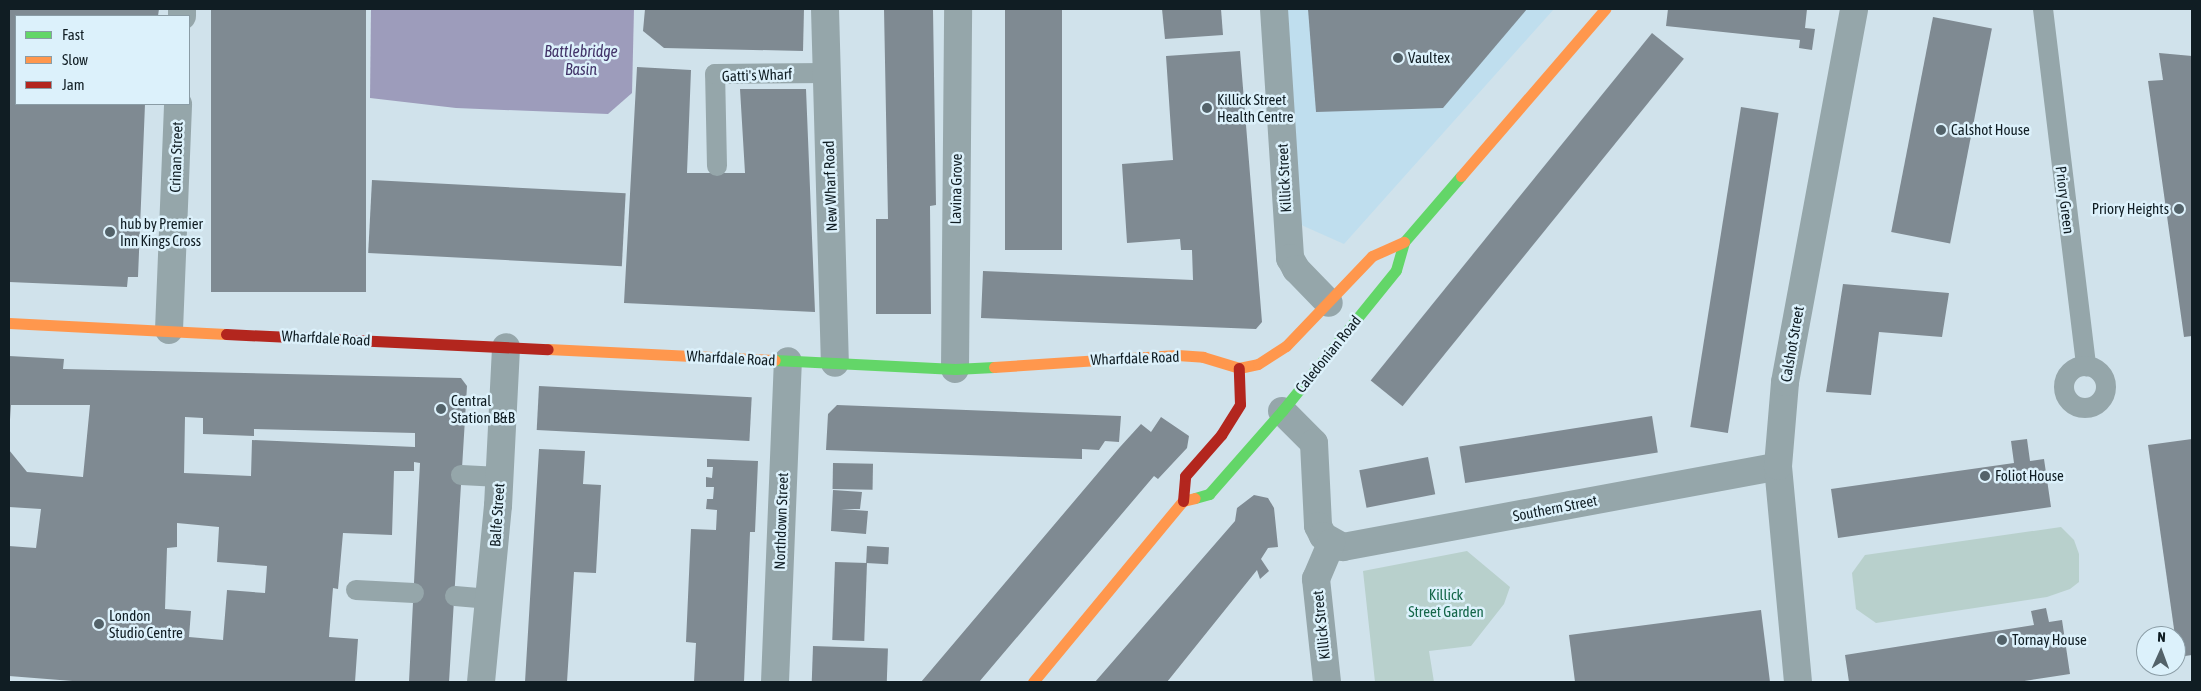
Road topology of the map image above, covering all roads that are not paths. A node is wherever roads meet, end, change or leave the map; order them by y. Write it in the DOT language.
graph roads {
  1 [pos="825,9"];
  2 [pos="958,9"];
  3 [pos="1274,9"];
  4 [pos="1605,9"];
  5 [pos="1854,9"];
  6 [pos="2043,9"];
  7 [pos="827,73"];
  8 [pos="178,105"];
  9 [pos="717,166"];
  10 [pos="1404,242"];
  11 [pos="1329,303"];
  12 [pos="9,323"];
  13 [pos="168,330"];
  14 [pos="506,347"];
  15 [pos="788,360"];
  16 [pos="836,363"];
  17 [pos="2086,366"];
  18 [pos="1239,368"];
  19 [pos="955,369"];
  20 [pos="1282,411"];
  21 [pos="1778,466"];
  22 [pos="462,475"];
  23 [pos="500,478"];
  24 [pos="1183,501"];
  25 [pos="1331,543"];
  26 [pos="356,590"];
  27 [pos="414,593"];
  28 [pos="455,596"];
  29 [pos="490,599"];
  30 [pos="481,682"];
  31 [pos="775,682"];
  32 [pos="1033,682"];
  33 [pos="1327,682"];
  34 [pos="1798,682"];
  1 -- 7 [label="street, New Wharf Road"];
  2 -- 19 [label="street, Lavina Grove"];
  3 -- 11 [label="street, Killick Street"];
  4 -- 10 [label="main road, Caledonian Road"];
  5 -- 21 [label="street, Calshot Street"];
  6 -- 17 [label="lane, Priory Green"];
  7 -- 9 [label="lane, Gatti's Wharf"];
  7 -- 16 [label="street, New Wharf Road"];
  8 -- 13 [label="street, Crinan Street"];
  10 -- 11 [label="main road"];
  10 -- 20 [label="main road, Caledonian Road"];
  11 -- 18 [label="main road"];
  12 -- 13 [label="main road, Wharfdale Road"];
  13 -- 14 [label="main road, Wharfdale Road"];
  14 -- 15 [label="main road, Wharfdale Road"];
  14 -- 23 [label="street, Balfe Street"];
  15 -- 16 [label="main road, Wharfdale Road"];
  15 -- 31 [label="street, Northdown Street"];
  16 -- 19 [label="main road, Wharfdale Road"];
  18 -- 19 [label="main road, Wharfdale Road"];
  18 -- 24 [label="main road"];
  20 -- 24 [label="main road, Caledonian Road"];
  20 -- 25 [label="street"];
  21 -- 25 [label="street, Southern Street"];
  21 -- 34 [label="street, Calshot Street"];
  22 -- 23 [label="lane"];
  23 -- 29 [label="street, Balfe Street"];
  24 -- 32 [label="main road"];
  25 -- 33 [label="street, Killick Street"];
  26 -- 27 [label="lane"];
  28 -- 29 [label="lane"];
  29 -- 30 [label="street, Balfe Street"];
}
